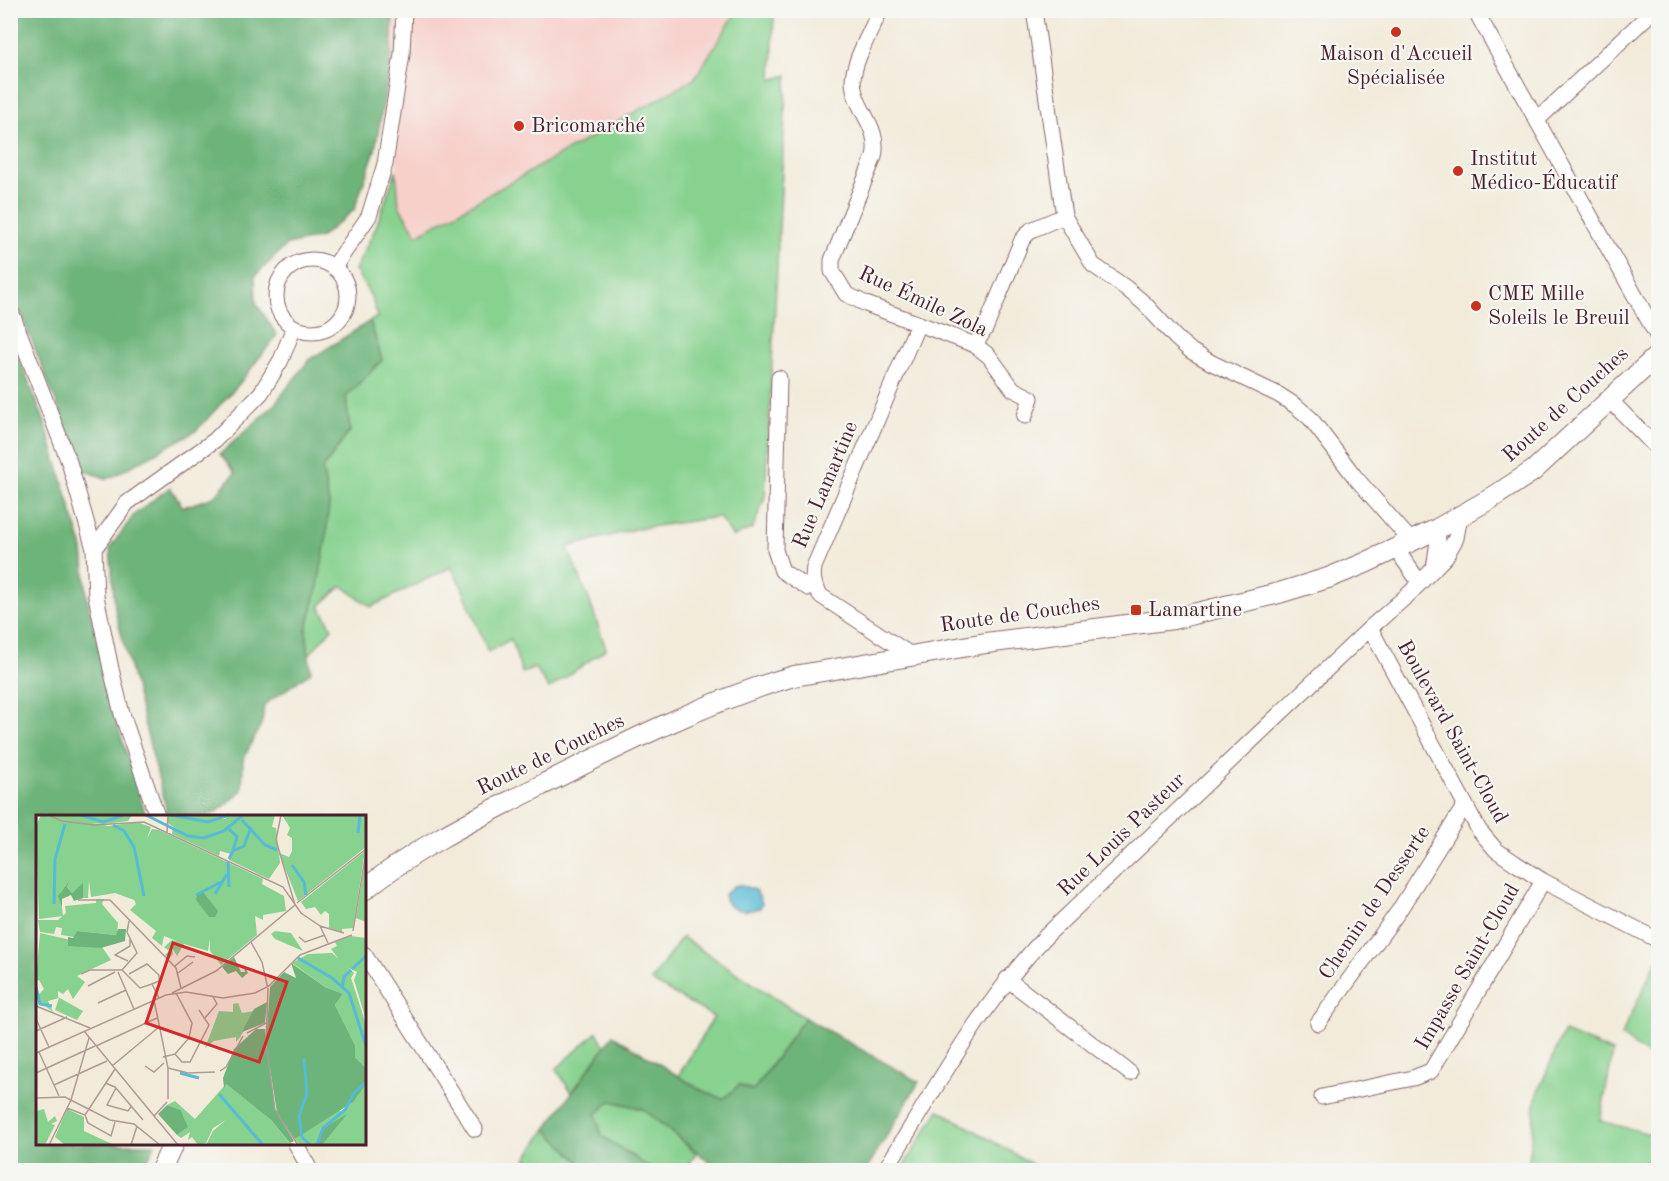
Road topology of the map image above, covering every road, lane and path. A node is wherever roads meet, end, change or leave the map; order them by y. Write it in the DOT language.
graph roads {
  1 [pos="404,10"];
  2 [pos="880,10"];
  3 [pos="1034,10"];
  4 [pos="1475,10"];
  5 [pos="1654,10"];
  6 [pos="1537,120"];
  7 [pos="1064,216"];
  8 [pos="334,267"];
  9 [pos="10,309"];
  10 [pos="918,324"];
  11 [pos="294,327"];
  12 [pos="1659,337"];
  13 [pos="975,345"];
  14 [pos="1659,355"];
  15 [pos="779,378"];
  16 [pos="1610,400"];
  17 [pos="1025,416"];
  18 [pos="1659,449"];
  19 [pos="1460,516"];
  20 [pos="1437,529"];
  21 [pos="1404,545"];
  22 [pos="94,549"];
  23 [pos="1434,568"];
  24 [pos="1420,583"];
  25 [pos="814,587"];
  26 [pos="1370,628"];
  27 [pos="910,656"];
  28 [pos="1465,805"];
  29 [pos="156,815"];
  30 [pos="1543,881"];
  31 [pos="366,889"];
  32 [pos="1659,940"];
  33 [pos="366,957"];
  34 [pos="1007,979"];
  35 [pos="1318,1023"];
  36 [pos="1130,1073"];
  37 [pos="1322,1097"];
  38 [pos="476,1129"];
  39 [pos="172,1145"];
  40 [pos="297,1145"];
  41 [pos="161,1170"];
  42 [pos="310,1170"];
  43 [pos="885,1170"];
  1 -- 8 [label="street"];
  2 -- 10 [label="street, Rue Émile Zola"];
  3 -- 7 [label="street"];
  4 -- 6 [label="street"];
  5 -- 6 [label="street"];
  6 -- 12 [label="street"];
  7 -- 13 [label="street"];
  7 -- 21 [label="street"];
  8 -- 11 [label="street"];
  8 -- 11 [label="street"];
  9 -- 22 [label="street"];
  10 -- 13 [label="street, Rue Émile Zola"];
  10 -- 25 [label="street, Rue Lamartine"];
  11 -- 22 [label="street"];
  13 -- 17 [label="street, Rue Émile Zola"];
  14 -- 16 [label="main road, Route de Couches"];
  15 -- 25 [label="street"];
  16 -- 18 [label="street"];
  16 -- 19 [label="main road, Route de Couches"];
  19 -- 20 [label="main road, Route de Couches"];
  19 -- 23 [label="street, Rue Louis Pasteur"];
  20 -- 21 [label="main road, Route de Couches"];
  20 -- 23 [label="street"];
  21 -- 24 [label="street"];
  21 -- 27 [label="main road, Route de Couches"];
  22 -- 29 [label="street"];
  23 -- 24 [label="street, Rue Louis Pasteur"];
  24 -- 26 [label="street, Rue Louis Pasteur"];
  25 -- 27 [label="street"];
  26 -- 28 [label="street, Boulevard Saint-Cloud"];
  26 -- 34 [label="street, Rue Louis Pasteur"];
  27 -- 31 [label="main road, Route de Couches"];
  28 -- 30 [label="street, Boulevard Saint-Cloud"];
  28 -- 35 [label="street, Chemin de Desserte"];
  30 -- 32 [label="street, Boulevard Saint-Cloud"];
  30 -- 37 [label="street, Impasse Saint-Cloud"];
  33 -- 38 [label="street"];
  34 -- 36 [label="street"];
  34 -- 43 [label="street, Rue Louis Pasteur"];
  39 -- 41 [label="main road"];
  40 -- 42 [label="street"];
}
